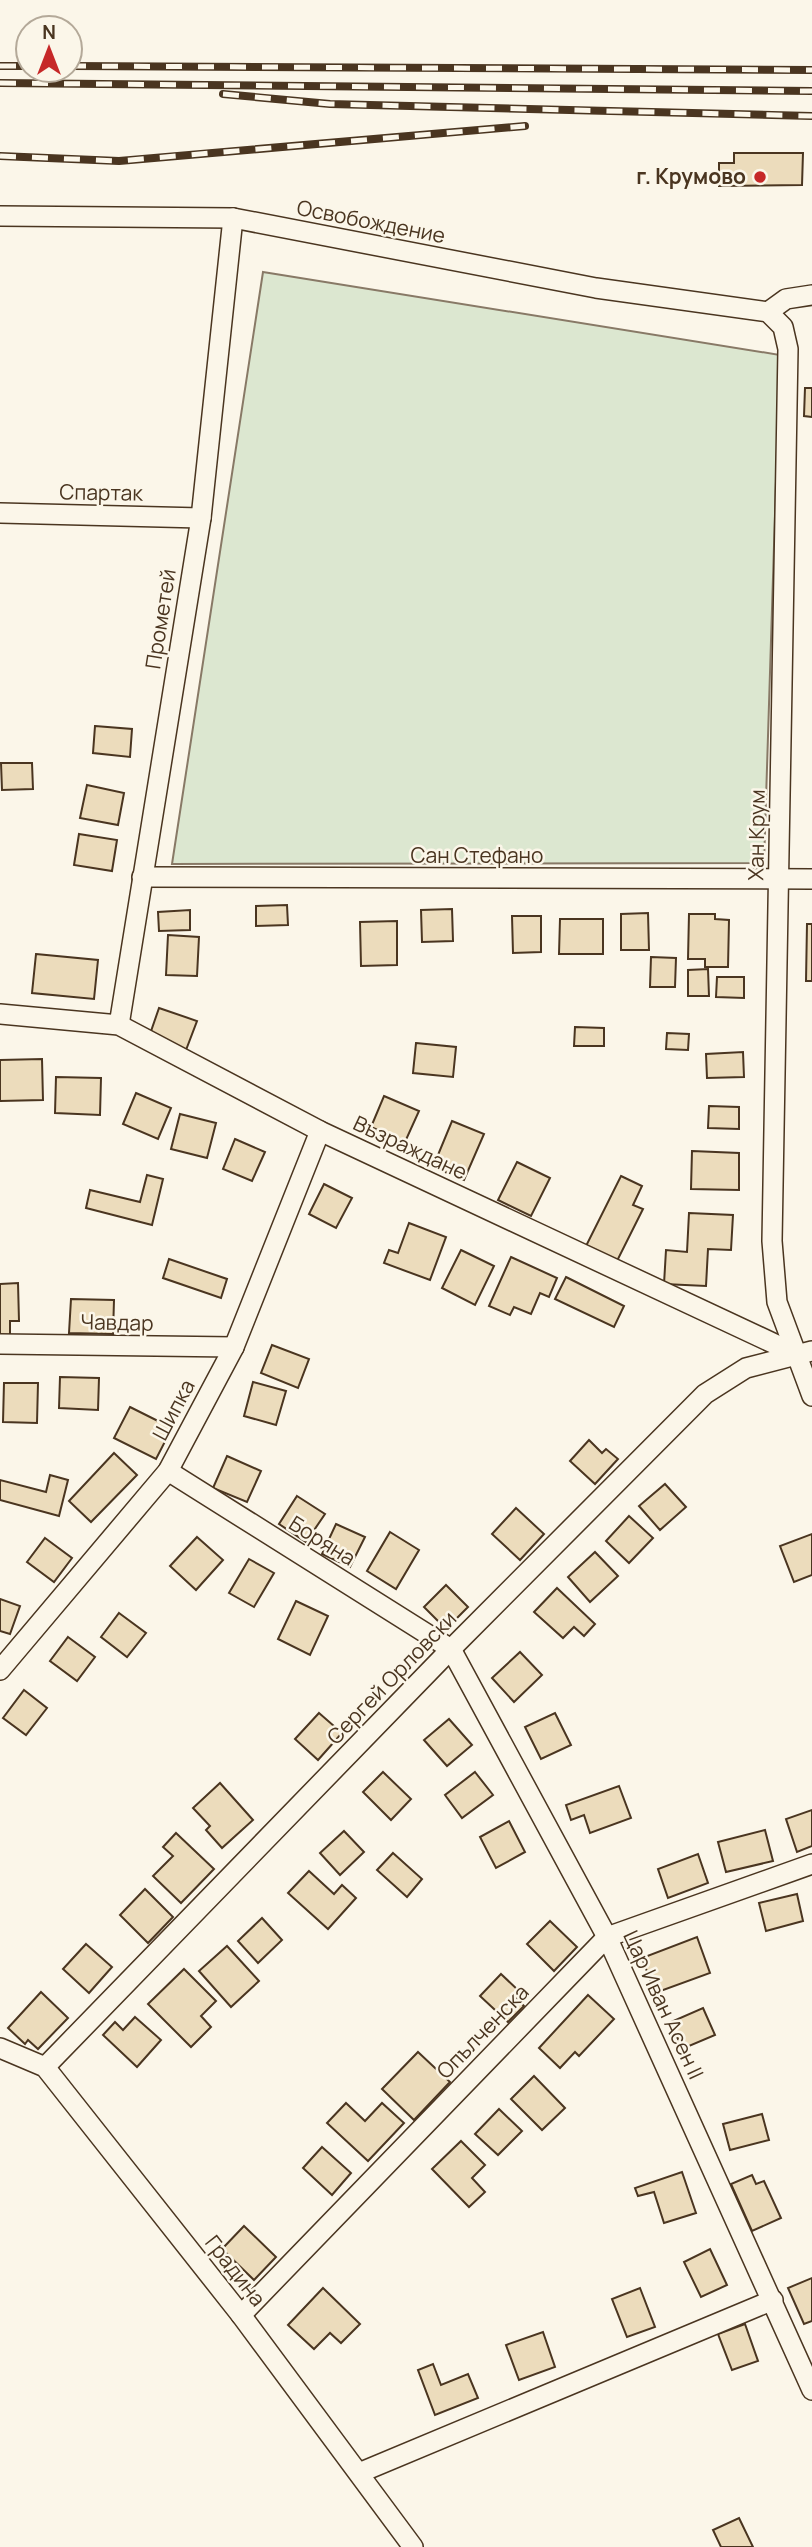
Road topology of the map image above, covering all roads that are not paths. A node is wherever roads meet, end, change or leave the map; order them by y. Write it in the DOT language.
graph roads {
  1 [pos="0,216"];
  2 [pos="233,218"];
  3 [pos="812,295"];
  4 [pos="768,312"];
  5 [pos="0,513"];
  6 [pos="201,517"];
  7 [pos="142,877"];
  8 [pos="812,879"];
  9 [pos="779,881"];
  10 [pos="0,1014"];
  11 [pos="118,1025"];
  12 [pos="320,1131"];
  13 [pos="0,1344"];
  14 [pos="234,1347"];
  15 [pos="803,1352"];
  16 [pos="812,1396"];
  17 [pos="168,1471"];
  18 [pos="9,1646"];
  19 [pos="451,1649"];
  20 [pos="0,1670"];
  21 [pos="812,1864"];
  22 [pos="607,1937"];
  23 [pos="0,2048"];
  24 [pos="45,2067"];
  25 [pos="773,2300"];
  26 [pos="241,2315"];
  27 [pos="812,2390"];
  28 [pos="359,2473"];
  29 [pos="413,2547"];
  1 -- 2 [label="street, Освобождение"];
  2 -- 4 [label="street, Освобождение"];
  2 -- 6 [label="street, Прометей"];
  3 -- 4 [label="street"];
  4 -- 9 [label="street, Хан Крум"];
  5 -- 6 [label="street, Спартак"];
  6 -- 7 [label="street, Прометей"];
  7 -- 9 [label="street, Сан Стефано"];
  7 -- 11 [label="street, Прометей"];
  8 -- 9 [label="street, Сан Стефано"];
  9 -- 15 [label="street, Хан Крум"];
  10 -- 11 [label="street, Възраждане"];
  11 -- 12 [label="street, Възраждане"];
  12 -- 14 [label="street, Шипка"];
  12 -- 15 [label="street, Възраждане"];
  13 -- 14 [label="street, Чавдар"];
  14 -- 17 [label="street, Шипка"];
  15 -- 16 [label="street, Хан Крум"];
  15 -- 19 [label="street, Сергей Орловски"];
  17 -- 18 [label="street, Шипка"];
  17 -- 19 [label="street, Боряна"];
  18 -- 20 [label="street, Шипка"];
  19 -- 22 [label="street, Цар Иван Асен II"];
  19 -- 24 [label="street, Сергей Орловски"];
  21 -- 22 [label="street, Опълченска"];
  22 -- 25 [label="street, Цар Иван Асен II"];
  22 -- 26 [label="street, Опълченска"];
  23 -- 24 [label="street, Градина"];
  24 -- 26 [label="street, Градина"];
  25 -- 27 [label="street, Цар Иван Асен II"];
  25 -- 28 [label="street"];
  26 -- 28 [label="street, Градина"];
  28 -- 29 [label="street, Градина"];
}
